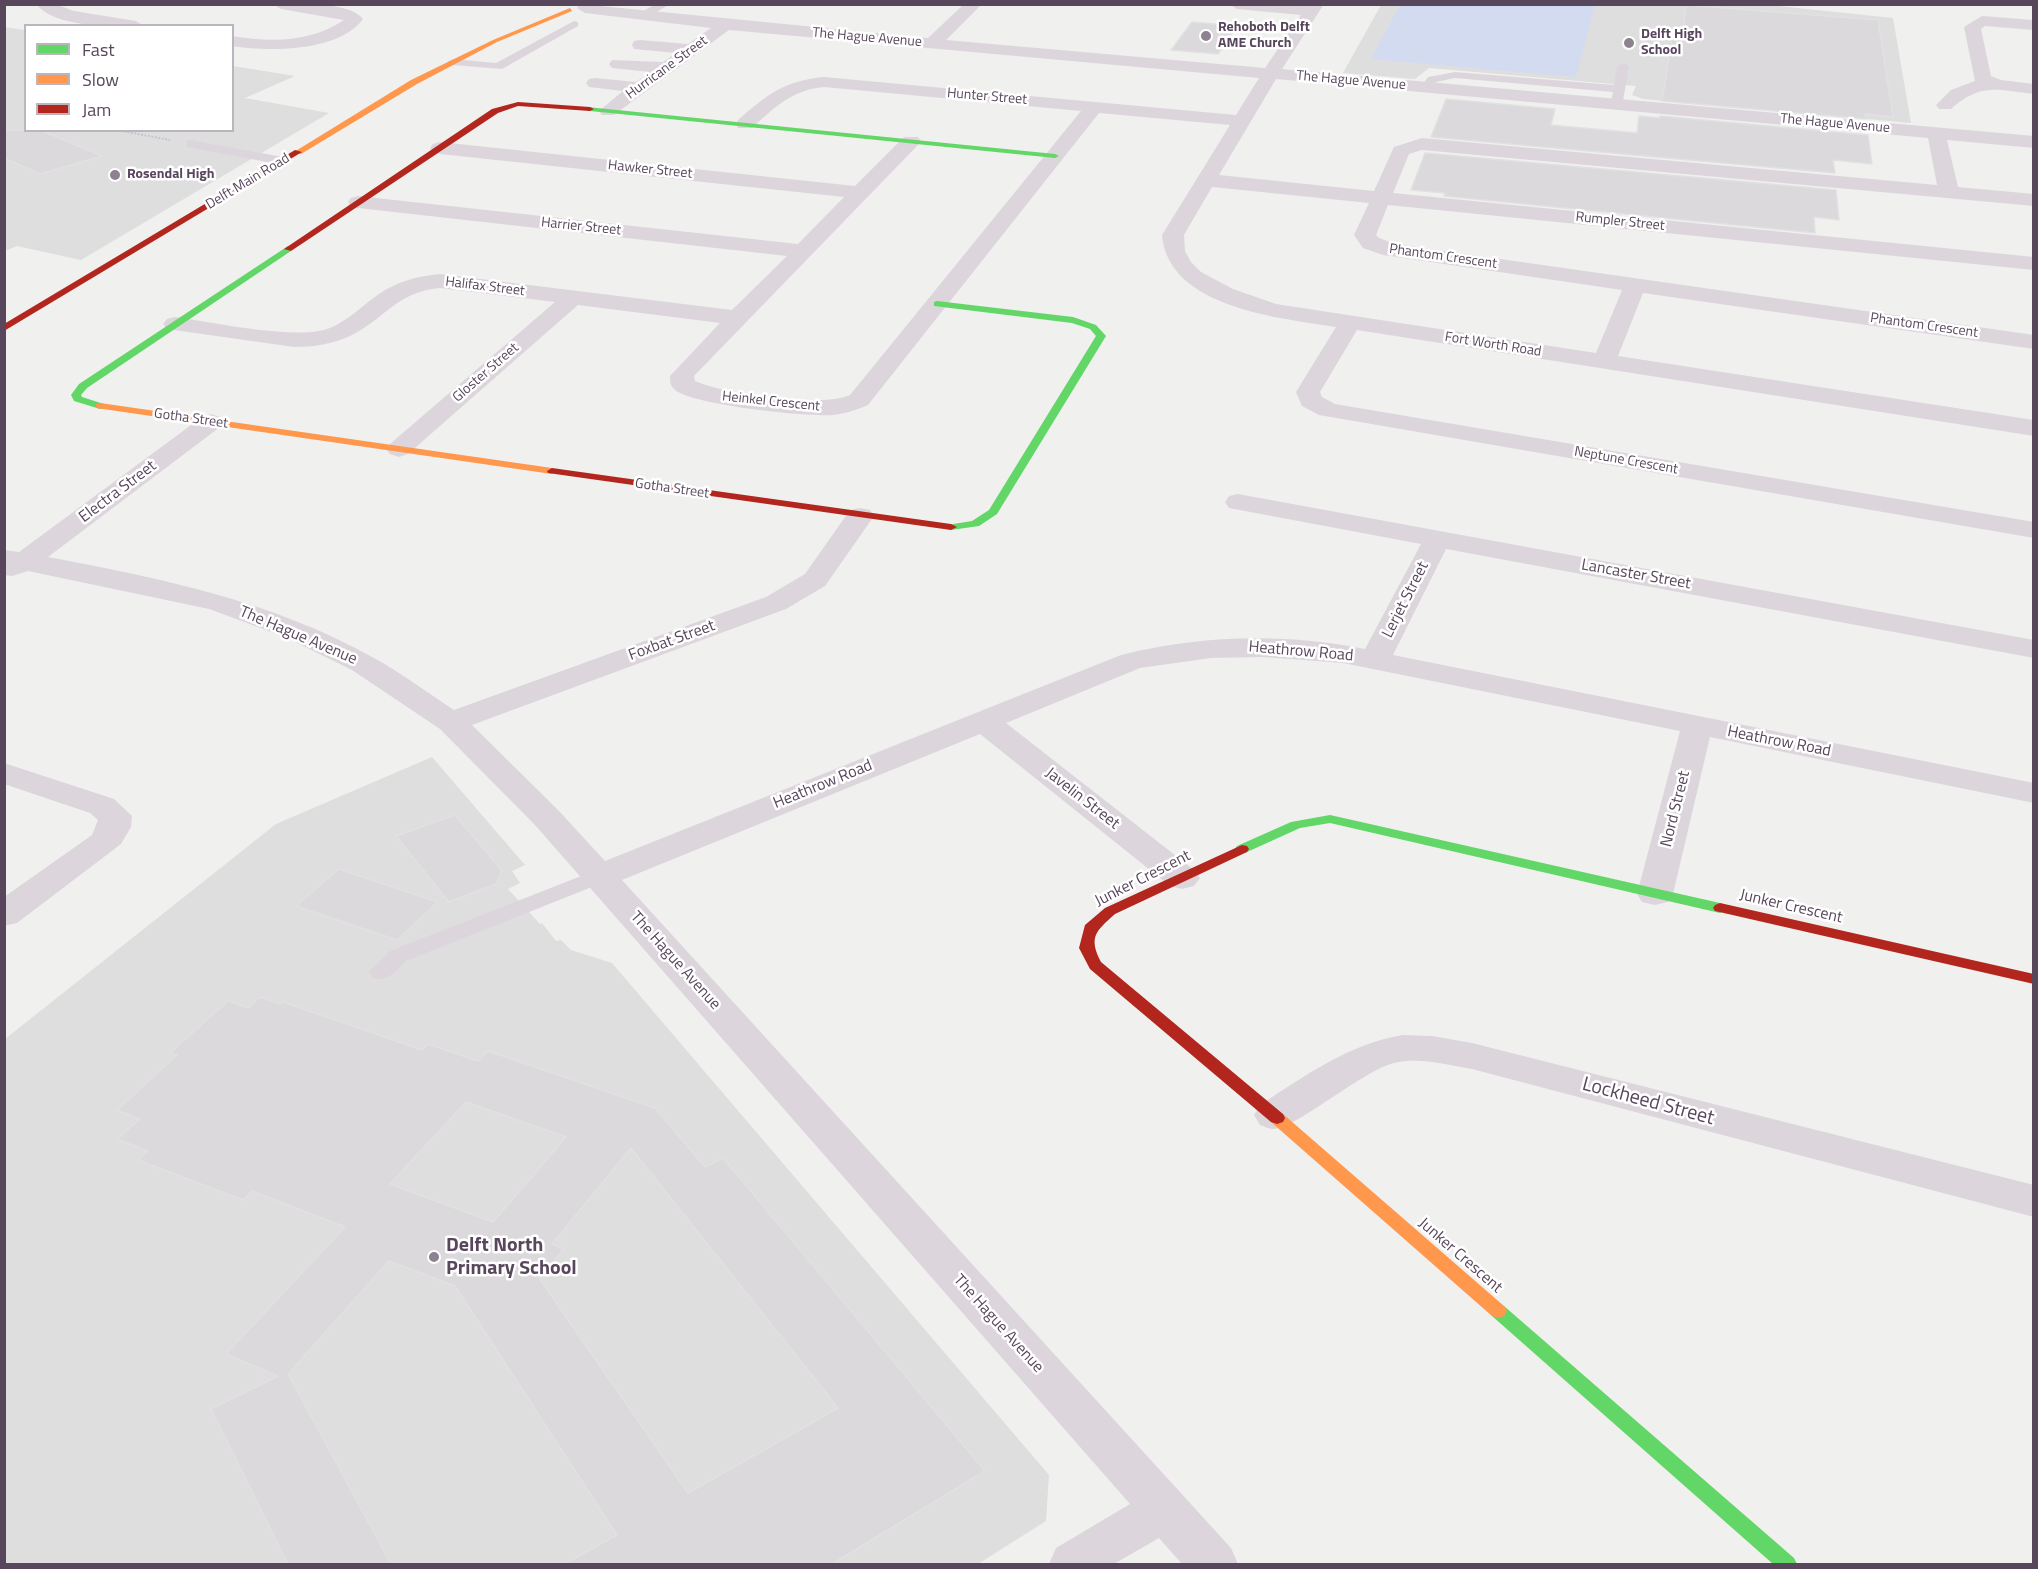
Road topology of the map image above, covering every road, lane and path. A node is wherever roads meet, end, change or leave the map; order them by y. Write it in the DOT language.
graph roads {
  1 [pos="44,4"];
  2 [pos="281,4"];
  3 [pos="608,4"];
  4 [pos="974,4"];
  5 [pos="1237,4"];
  6 [pos="544,5"];
  7 [pos="584,7"];
  8 [pos="1314,8"];
  9 [pos="667,11"];
  10 [pos="124,24"];
  11 [pos="574,24"];
  12 [pos="726,25"];
  13 [pos="2034,25"];
  14 [pos="234,41"];
  15 [pos="488,44"];
  16 [pos="931,44"];
  17 [pos="640,45"];
  18 [pos="693,50"];
  19 [pos="526,52"];
  20 [pos="453,62"];
  21 [pos="618,64"];
  22 [pos="1623,66"];
  23 [pos="667,68"];
  24 [pos="1270,74"];
  25 [pos="1989,82"];
  26 [pos="595,83"];
  27 [pos="640,88"];
  28 [pos="2034,89"];
  29 [pos="1618,97"];
  30 [pos="1945,105"];
  31 [pos="1094,107"];
  32 [pos="608,111"];
  33 [pos="1243,121"];
  34 [pos="745,124"];
  35 [pos="128,132"];
  36 [pos="1936,133"];
  37 [pos="911,141"];
  38 [pos="2034,142"];
  39 [pos="191,144"];
  40 [pos="440,148"];
  41 [pos="1055,156"];
  42 [pos="282,161"];
  43 [pos="1206,180"];
  44 [pos="1949,192"];
  45 [pos="860,193"];
  46 [pos="1382,198"];
  47 [pos="2034,200"];
  48 [pos="358,202"];
  49 [pos="803,251"];
  50 [pos="2034,264"];
  51 [pos="1635,285"];
  52 [pos="573,297"];
  53 [pos="937,304"];
  54 [pos="738,318"];
  55 [pos="1350,323"];
  56 [pos="175,324"];
  57 [pos="4,328"];
  58 [pos="2034,342"];
  59 [pos="1604,362"];
  60 [pos="211,422"];
  61 [pos="2034,428"];
  62 [pos="399,449"];
  63 [pos="1238,502"];
  64 [pos="860,516"];
  65 [pos="2034,530"];
  66 [pos="1437,539"];
  67 [pos="11,564"];
  68 [pos="2034,649"];
  69 [pos="1375,660"];
  70 [pos="983,720"];
  71 [pos="452,722"];
  72 [pos="1697,725"];
  73 [pos="4,773"];
  74 [pos="2034,793"];
  75 [pos="599,876"];
  76 [pos="1182,878"];
  77 [pos="1655,894"];
  78 [pos="4,915"];
  79 [pos="381,972"];
  80 [pos="2034,979"];
  81 [pos="1274,1115"];
  82 [pos="2034,1201"];
  83 [pos="1164,1510"];
  84 [pos="1074,1564"];
  85 [pos="1213,1564"];
  86 [pos="1787,1564"];
  1 -- 10 [label="street"];
  2 -- 14 [label="street"];
  3 -- 9 [label="street, The Hague Avenue"];
  4 -- 16 [label="street"];
  5 -- 8 [label="street"];
  6 -- 7 [label="street"];
  6 -- 15 [label="street, Delft Main Road"];
  7 -- 9 [label="street, The Hague Avenue"];
  7 -- 15 [label="street, Delft Main Road"];
  8 -- 24 [label="street, Fort Worth Road"];
  9 -- 12 [label="street, The Hague Avenue"];
  11 -- 19 [label="lane"];
  12 -- 16 [label="street, The Hague Avenue"];
  12 -- 18 [label="street, Hurricane Street"];
  13 -- 25 [label="street"];
  15 -- 19 [label="lane"];
  15 -- 20 [label="street, Delft Main Road"];
  16 -- 24 [label="street, The Hague Avenue"];
  17 -- 18 [label="street"];
  18 -- 23 [label="street, Hurricane Street"];
  19 -- 20 [label="lane"];
  20 -- 42 [label="street, Delft Main Road"];
  21 -- 23 [label="street"];
  22 -- 29 [label="lane"];
  23 -- 27 [label="street, Hurricane Street"];
  24 -- 29 [label="street, The Hague Avenue"];
  24 -- 33 [label="street, Fort Worth Road"];
  25 -- 28 [label="street"];
  25 -- 30 [label="street"];
  26 -- 27 [label="street"];
  27 -- 32 [label="street, Hurricane Street"];
  29 -- 36 [label="street, The Hague Avenue"];
  31 -- 33 [label="street, Hunter Street"];
  31 -- 34 [label="street, Hunter Street"];
  31 -- 41 [label="street, Heinkel Crescent"];
  32 -- 34 [label="street, Gotha Street"];
  32 -- 40 [label="street, Gotha Street"];
  33 -- 43 [label="street, Fort Worth Road"];
  34 -- 37 [label="street, Gotha Street"];
  35 -- 39 [label="path"];
  36 -- 38 [label="street, The Hague Avenue"];
  36 -- 44 [label="street"];
  37 -- 41 [label="street, Gotha Street"];
  37 -- 45 [label="street, Heinkel Crescent"];
  39 -- 42 [label="lane"];
  40 -- 45 [label="street, Hawker Street"];
  40 -- 48 [label="street, Gotha Street"];
  41 -- 53 [label="street, Heinkel Crescent"];
  42 -- 57 [label="street, Delft Main Road"];
  43 -- 46 [label="street, Rumpler Street"];
  43 -- 55 [label="street, Fort Worth Road"];
  44 -- 46 [label="street, Phantom Crescent"];
  44 -- 47 [label="street, Phantom Crescent"];
  45 -- 49 [label="street, Heinkel Crescent"];
  46 -- 50 [label="street, Rumpler Street"];
  46 -- 51 [label="street, Phantom Crescent"];
  48 -- 49 [label="street, Harrier Street"];
  48 -- 56 [label="street, Gotha Street"];
  49 -- 54 [label="street, Heinkel Crescent"];
  51 -- 58 [label="street, Phantom Crescent"];
  51 -- 59 [label="street"];
  52 -- 54 [label="street, Halifax Street"];
  52 -- 56 [label="street, Halifax Street"];
  52 -- 62 [label="street, Gloster Street"];
  53 -- 54 [label="street, Heinkel Crescent"];
  53 -- 64 [label="street, Gotha Street"];
  55 -- 59 [label="street, Fort Worth Road"];
  55 -- 65 [label="street, Neptune Crescent"];
  56 -- 60 [label="street, Gotha Street"];
  59 -- 61 [label="street, Fort Worth Road"];
  60 -- 62 [label="street, Gotha Street"];
  60 -- 67 [label="street, Electra Street"];
  62 -- 64 [label="street, Gotha Street"];
  63 -- 66 [label="street, Lancaster Street"];
  64 -- 71 [label="street, Foxbat Street"];
  66 -- 68 [label="street, Lancaster Street"];
  66 -- 69 [label="street, Lerjet Street"];
  67 -- 71 [label="street, The Hague Avenue"];
  69 -- 70 [label="street, Heathrow Road"];
  69 -- 72 [label="street, Heathrow Road"];
  70 -- 75 [label="street, Heathrow Road"];
  70 -- 76 [label="street, Javelin Street"];
  71 -- 75 [label="street, The Hague Avenue"];
  72 -- 74 [label="street, Heathrow Road"];
  72 -- 77 [label="street, Nord Street"];
  73 -- 78 [label="street"];
  75 -- 79 [label="lane"];
  75 -- 83 [label="street, The Hague Avenue"];
  76 -- 77 [label="street, Junker Crescent"];
  76 -- 81 [label="street, Junker Crescent"];
  77 -- 80 [label="street, Junker Crescent"];
  81 -- 82 [label="street, Lockheed Street"];
  81 -- 86 [label="street, Junker Crescent"];
  83 -- 84 [label="street"];
  83 -- 85 [label="street, The Hague Avenue"];
}
